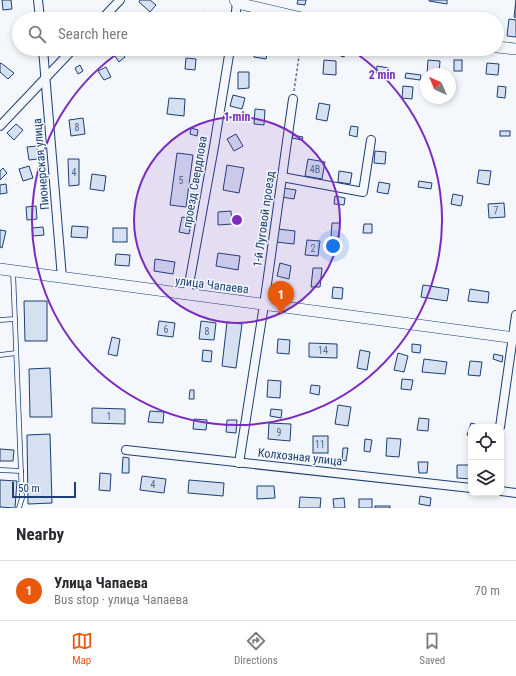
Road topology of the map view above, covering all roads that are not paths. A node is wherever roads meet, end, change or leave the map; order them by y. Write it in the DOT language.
graph roads {
  1 [pos="38,0"];
  2 [pos="120,0"];
  3 [pos="236,1"];
  4 [pos="39,12"];
  5 [pos="109,12"];
  6 [pos="235,12"];
  7 [pos="279,12"];
  8 [pos="504,48"];
  9 [pos="516,49"];
  10 [pos="44,56"];
  11 [pos="66,56"];
  12 [pos="229,56"];
  13 [pos="46,78"];
  14 [pos="293,99"];
  15 [pos="0,126"];
  16 [pos="371,140"];
  17 [pos="282,177"];
  18 [pos="0,269"];
  19 [pos="12,271"];
  20 [pos="62,278"];
  21 [pos="187,295"];
  22 [pos="264,305"];
  23 [pos="516,315"];
  24 [pos="15,319"];
  25 [pos="0,320"];
  26 [pos="514,338"];
  27 [pos="16,353"];
  28 [pos="0,355"];
  29 [pos="500,424"];
  30 [pos="126,450"];
  31 [pos="239,463"];
  32 [pos="0,470"];
  33 [pos="21,471"];
  34 [pos="468,488"];
  35 [pos="504,492"];
  36 [pos="516,493"];
  37 [pos="20,508"];
  1 -- 4 [label="street"];
  2 -- 5 [label="street"];
  3 -- 6 [label="street"];
  3 -- 7 [label="street"];
  8 -- 9 [label="street"];
  10 -- 13 [label="street, Пионерская улица"];
  11 -- 13 [label="street"];
  12 -- 21 [label="street, проезд Свердлова"];
  13 -- 15 [label="street"];
  13 -- 20 [label="street, Пионерская улица"];
  14 -- 17 [label="street, 1-й Луговой проезд"];
  16 -- 17 [label="street"];
  17 -- 22 [label="street, 1-й Луговой проезд"];
  18 -- 19 [label="street, улица Чапаева"];
  19 -- 20 [label="street, улица Чапаева"];
  19 -- 24 [label="lane"];
  20 -- 21 [label="street, улица Чапаева"];
  21 -- 22 [label="street, улица Чапаева"];
  22 -- 26 [label="street, улица Чапаева"];
  22 -- 31 [label="street, 1-й Луговой проезд"];
  23 -- 26 [label="street"];
  24 -- 25 [label="lane"];
  24 -- 27 [label="lane"];
  26 -- 29 [label="street"];
  27 -- 28 [label="lane"];
  27 -- 33 [label="lane"];
  30 -- 31 [label="street, Колхозная улица"];
  31 -- 34 [label="street, Колхозная улица"];
  32 -- 33 [label="lane"];
  33 -- 37 [label="lane"];
  35 -- 36 [label="street"];
}
